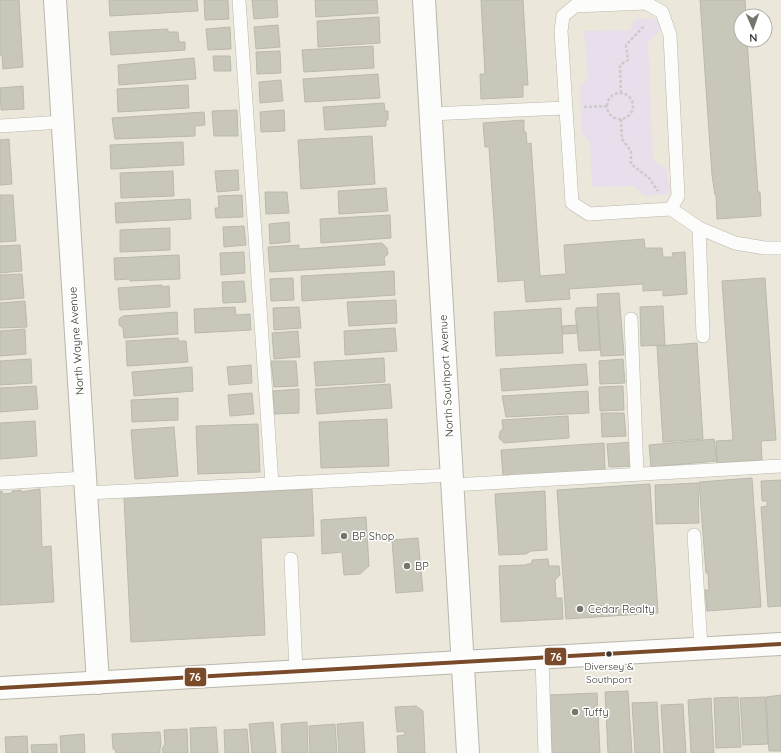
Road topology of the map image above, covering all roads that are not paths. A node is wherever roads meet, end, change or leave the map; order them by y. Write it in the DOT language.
graph roads {
  1 [pos="55,0"];
  2 [pos="239,0"];
  3 [pos="424,0"];
  4 [pos="565,108"];
  5 [pos="430,114"];
  6 [pos="62,122"];
  7 [pos="0,126"];
  8 [pos="671,209"];
  9 [pos="699,228"];
  10 [pos="781,248"];
  11 [pos="631,319"];
  12 [pos="703,336"];
  13 [pos="781,466"];
  14 [pos="637,474"];
  15 [pos="452,480"];
  16 [pos="0,482"];
  17 [pos="272,484"];
  18 [pos="85,485"];
  19 [pos="694,535"];
  20 [pos="291,559"];
  21 [pos="781,644"];
  22 [pos="701,648"];
  23 [pos="542,658"];
  24 [pos="462,662"];
  25 [pos="296,672"];
  26 [pos="98,682"];
  27 [pos="0,688"];
  28 [pos="468,753"];
  29 [pos="545,753"];
  1 -- 6 [label="street, North Wayne Avenue"];
  2 -- 17 [label="lane"];
  3 -- 5 [label="street, North Southport Avenue"];
  4 -- 5 [label="lane"];
  4 -- 8 [label="lane"];
  4 -- 8 [label="lane"];
  5 -- 15 [label="street, North Southport Avenue"];
  6 -- 7 [label="lane"];
  6 -- 18 [label="street, North Wayne Avenue"];
  8 -- 9 [label="lane"];
  9 -- 10 [label="lane"];
  9 -- 12 [label="lane"];
  11 -- 14 [label="lane"];
  13 -- 14 [label="lane"];
  14 -- 15 [label="lane"];
  15 -- 17 [label="lane"];
  15 -- 24 [label="street, North Southport Avenue"];
  16 -- 18 [label="lane"];
  17 -- 18 [label="lane"];
  18 -- 26 [label="street, North Wayne Avenue"];
  19 -- 22 [label="lane"];
  20 -- 25 [label="lane"];
  21 -- 22 [label="street"];
  22 -- 23 [label="street"];
  23 -- 24 [label="street"];
  23 -- 29 [label="lane"];
  24 -- 25 [label="street"];
  24 -- 28 [label="street, North Southport Avenue"];
  25 -- 26 [label="street"];
  26 -- 27 [label="street"];
}
